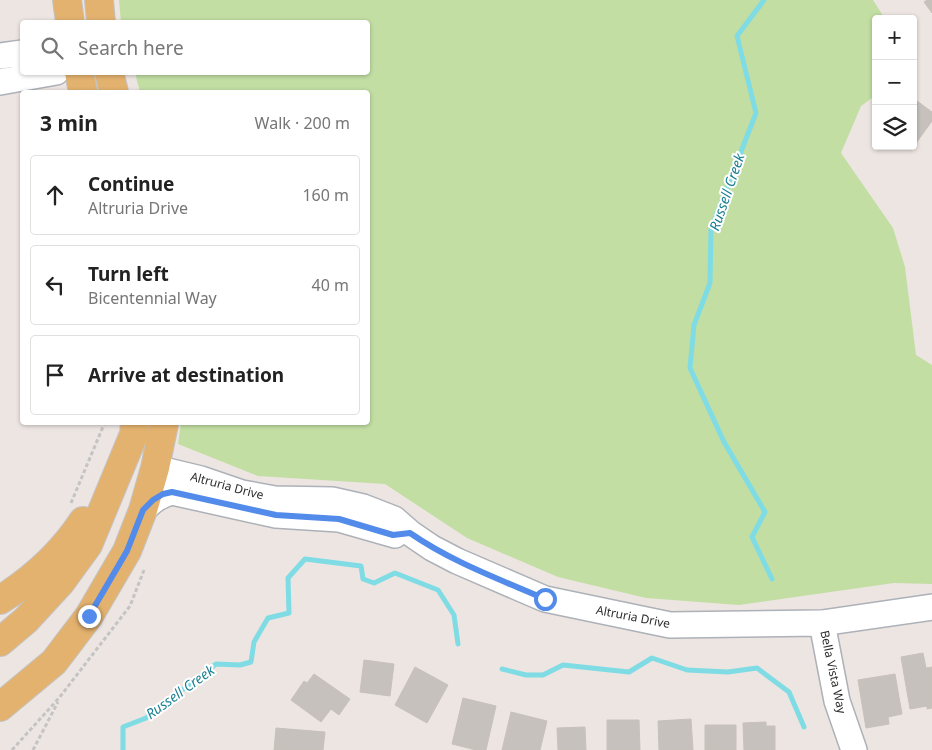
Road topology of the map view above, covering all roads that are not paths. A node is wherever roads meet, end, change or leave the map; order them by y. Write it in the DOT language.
graph roads {
  1 [pos="67,0"];
  2 [pos="99,0"];
  3 [pos="70,20"];
  4 [pos="101,20"];
  5 [pos="20,53"];
  6 [pos="0,56"];
  7 [pos="39,75"];
  8 [pos="80,75"];
  9 [pos="110,75"];
  10 [pos="0,82"];
  11 [pos="83,90"];
  12 [pos="114,90"];
  13 [pos="122,425"];
  14 [pos="135,425"];
  15 [pos="163,425"];
  16 [pos="164,425"];
  17 [pos="155,468"];
  18 [pos="143,510"];
  19 [pos="410,533"];
  20 [pos="0,600"];
  21 [pos="932,607"];
  22 [pos="822,623"];
  23 [pos="0,642"];
  24 [pos="0,687"];
  25 [pos="0,707"];
  26 [pos="854,750"];
  1 -- 3 [label="main road"];
  2 -- 4 [label="main road"];
  5 -- 6 [label="street"];
  7 -- 10 [label="street"];
  8 -- 11 [label="main road"];
  9 -- 12 [label="main road"];
  13 -- 20 [label="main road"];
  14 -- 23 [label="main road"];
  15 -- 24 [label="main road"];
  16 -- 17 [label="main road"];
  17 -- 18 [label="main road"];
  17 -- 19 [label="street, Altruria Drive"];
  18 -- 19 [label="street, Altruria Drive"];
  18 -- 25 [label="main road"];
  19 -- 22 [label="street, Altruria Drive"];
  21 -- 22 [label="street, Altruria Drive"];
  22 -- 26 [label="street, Bella Vista Way"];
}
